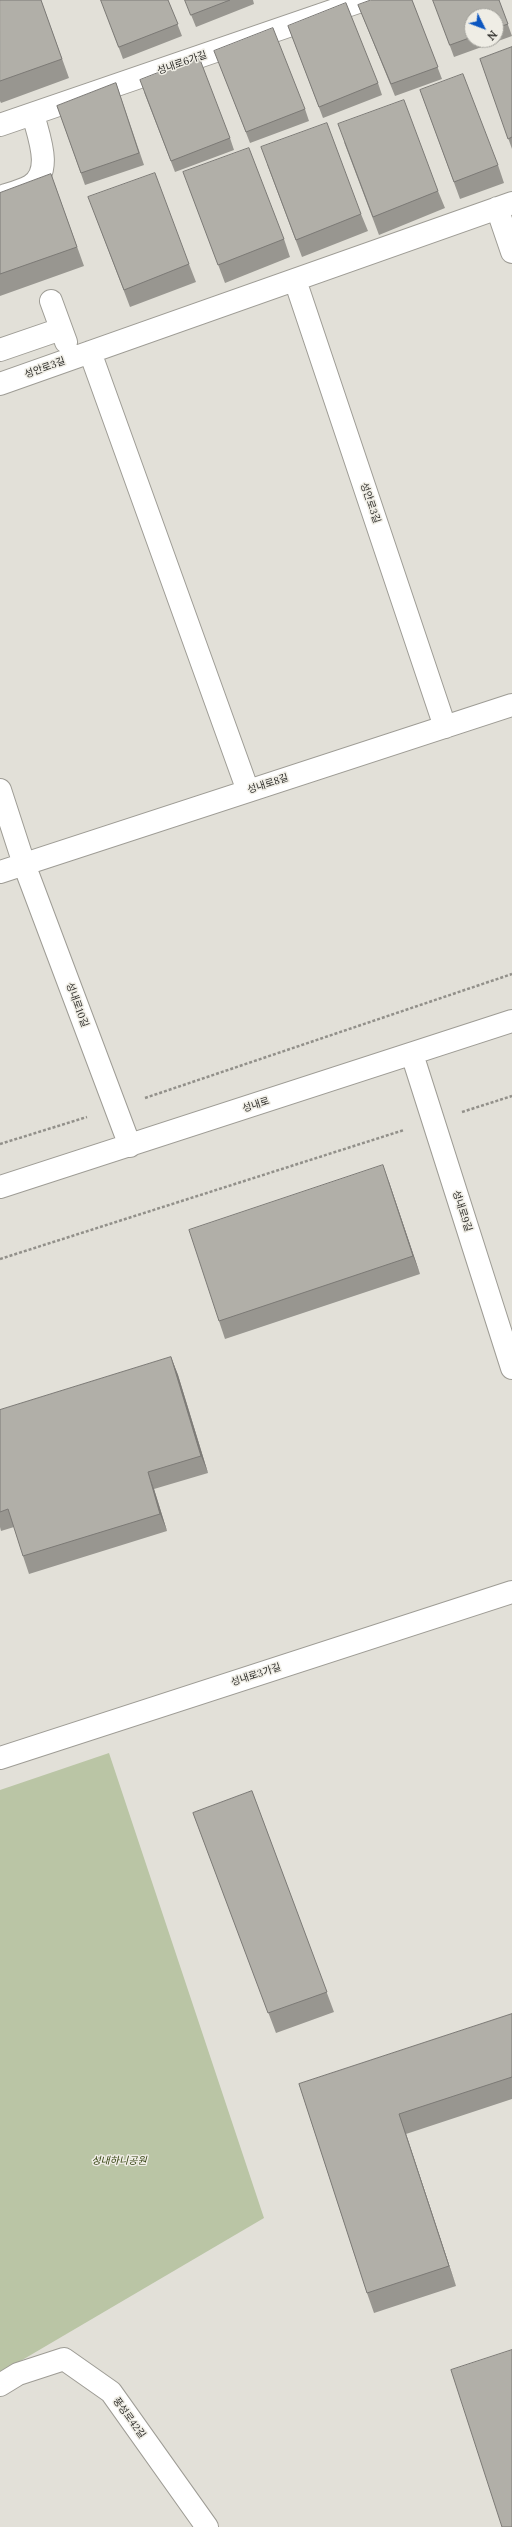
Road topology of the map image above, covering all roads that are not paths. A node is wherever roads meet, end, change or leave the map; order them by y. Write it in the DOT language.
graph roads {
  1 [pos="364,0"];
  2 [pos="33,114"];
  3 [pos="0,125"];
  4 [pos="0,197"];
  5 [pos="504,205"];
  6 [pos="512,252"];
  7 [pos="295,280"];
  8 [pos="51,301"];
  9 [pos="61,329"];
  10 [pos="0,350"];
  11 [pos="81,355"];
  12 [pos="0,384"];
  13 [pos="512,705"];
  14 [pos="446,727"];
  15 [pos="0,790"];
  16 [pos="248,791"];
  17 [pos="24,864"];
  18 [pos="0,872"];
  19 [pos="512,1021"];
  20 [pos="412,1054"];
  21 [pos="130,1146"];
  22 [pos="0,1187"];
  23 [pos="512,1368"];
  24 [pos="512,1592"];
  25 [pos="0,1758"];
  26 [pos="0,2384"];
  27 [pos="203,2526"];
  1 -- 2 [label="street, 성내로6가길"];
  2 -- 3 [label="street, 성내로6가길"];
  2 -- 4 [label="street"];
  5 -- 6 [label="street"];
  5 -- 7 [label="street, 성안로3길"];
  7 -- 11 [label="street, 성안로3길"];
  7 -- 14 [label="street, 성안로3길"];
  8 -- 9 [label="street"];
  9 -- 10 [label="street"];
  9 -- 11 [label="street"];
  11 -- 12 [label="street, 성안로3길"];
  11 -- 16 [label="street"];
  13 -- 14 [label="street, 성내로8길"];
  14 -- 16 [label="street, 성내로8길"];
  15 -- 17 [label="street, 성내로10길"];
  16 -- 17 [label="street, 성내로8길"];
  17 -- 18 [label="street"];
  17 -- 21 [label="street, 성내로10길"];
  19 -- 20 [label="street, 성내로"];
  20 -- 21 [label="street, 성내로"];
  20 -- 23 [label="street, 성내로9길"];
  21 -- 22 [label="street, 성내로"];
  24 -- 25 [label="street, 성내로3가길"];
  26 -- 27 [label="street, 풍성로42길"];
}
